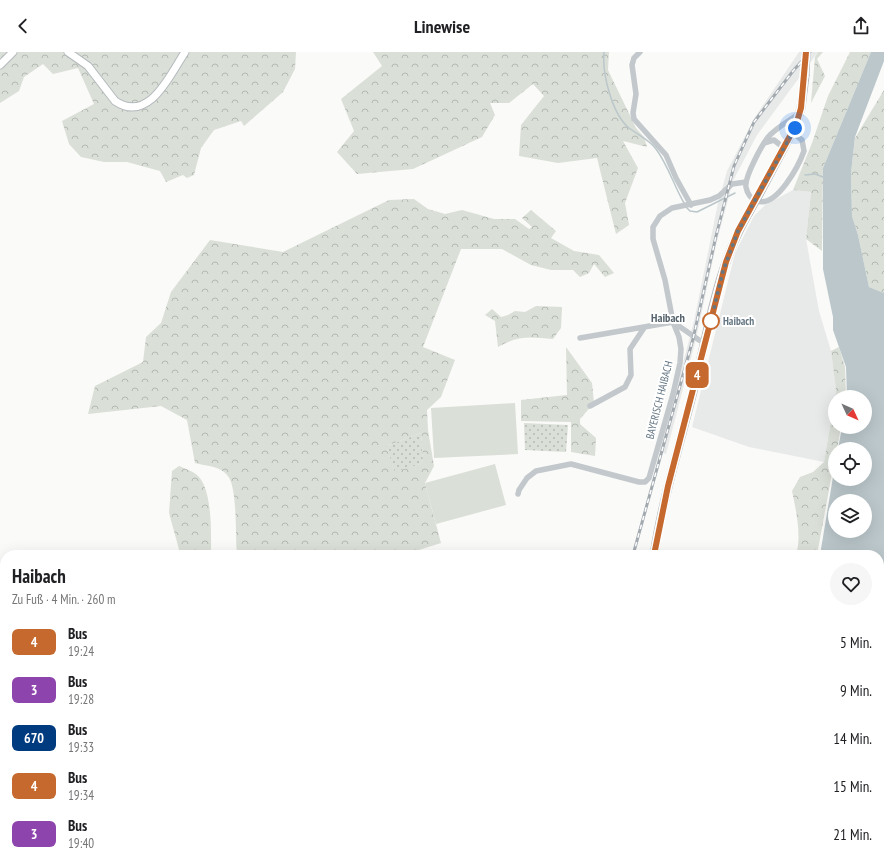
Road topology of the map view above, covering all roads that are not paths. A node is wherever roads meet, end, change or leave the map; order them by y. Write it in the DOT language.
graph roads {
  1 [pos="14,52"];
  2 [pos="68,52"];
  3 [pos="186,52"];
  4 [pos="640,52"];
  5 [pos="806,52"];
  6 [pos="0,65"];
  7 [pos="800,113"];
  8 [pos="793,133"];
  9 [pos="764,143"];
  10 [pos="784,148"];
  11 [pos="746,182"];
  12 [pos="689,205"];
  13 [pos="673,322"];
  14 [pos="644,328"];
  15 [pos="580,338"];
  16 [pos="706,343"];
  17 [pos="590,406"];
  18 [pos="518,494"];
  19 [pos="655,550"];
  1 -- 6 [label="main road"];
  2 -- 3 [label="main road"];
  4 -- 12 [label="street"];
  5 -- 7 [label="main road, bridge"];
  7 -- 8 [label="main road"];
  7 -- 9 [label="street"];
  8 -- 10 [label="main road"];
  8 -- 11 [label="street"];
  9 -- 10 [label="street"];
  9 -- 11 [label="street"];
  10 -- 16 [label="main road, bridge"];
  11 -- 12 [label="street, BAYERISCH HAIBACH"];
  12 -- 13 [label="street, BAYERISCH HAIBACH"];
  13 -- 14 [label="street"];
  13 -- 16 [label="street"];
  13 -- 18 [label="street, BAYERISCH HAIBACH"];
  14 -- 15 [label="street"];
  14 -- 17 [label="street"];
  16 -- 19 [label="main road"];
}
